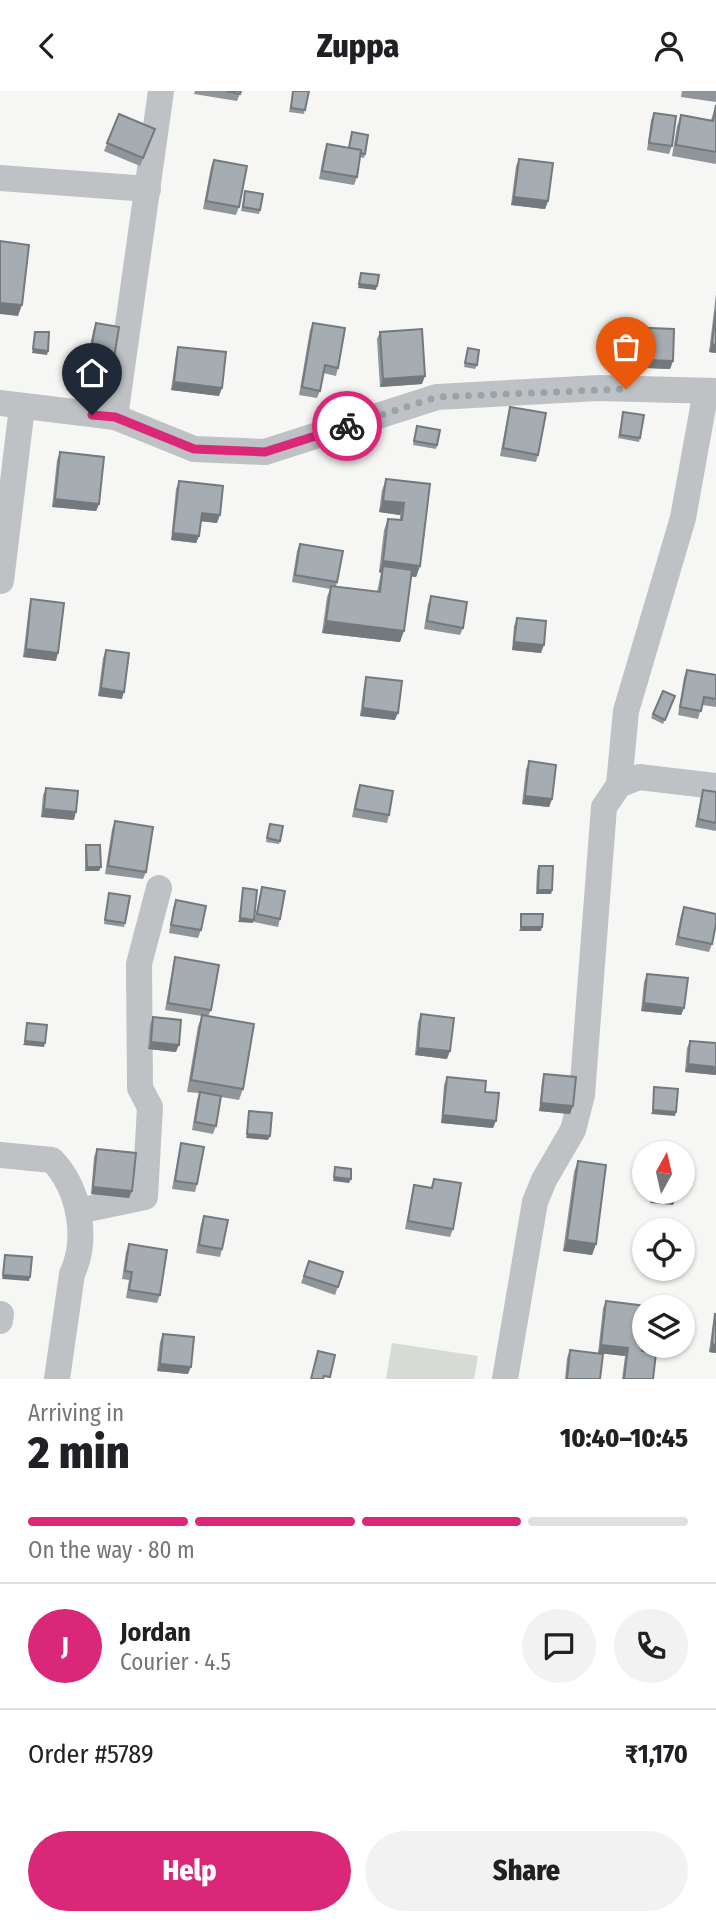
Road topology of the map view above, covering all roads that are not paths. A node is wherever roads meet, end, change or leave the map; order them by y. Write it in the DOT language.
graph roads {
  1 [pos="160,91"];
  2 [pos="0,178"];
  3 [pos="148,189"];
  4 [pos="711,391"];
  5 [pos="11,405"];
  6 [pos="115,417"];
  7 [pos="1,581"];
  8 [pos="619,785"];
  9 [pos="716,786"];
  10 [pos="159,888"];
  11 [pos="0,1155"];
  12 [pos="78,1211"];
  13 [pos="1,1314"];
  14 [pos="0,1321"];
  15 [pos="57,1379"];
  16 [pos="505,1379"];
  1 -- 3 [label="street"];
  2 -- 3 [label="street"];
  3 -- 6 [label="street"];
  4 -- 6 [label="street"];
  4 -- 8 [label="street"];
  5 -- 6 [label="street"];
  5 -- 7 [label="street"];
  8 -- 9 [label="street"];
  8 -- 16 [label="street"];
  10 -- 12 [label="street"];
  11 -- 12 [label="street"];
  12 -- 15 [label="street"];
  13 -- 14 [label="street"];
}
